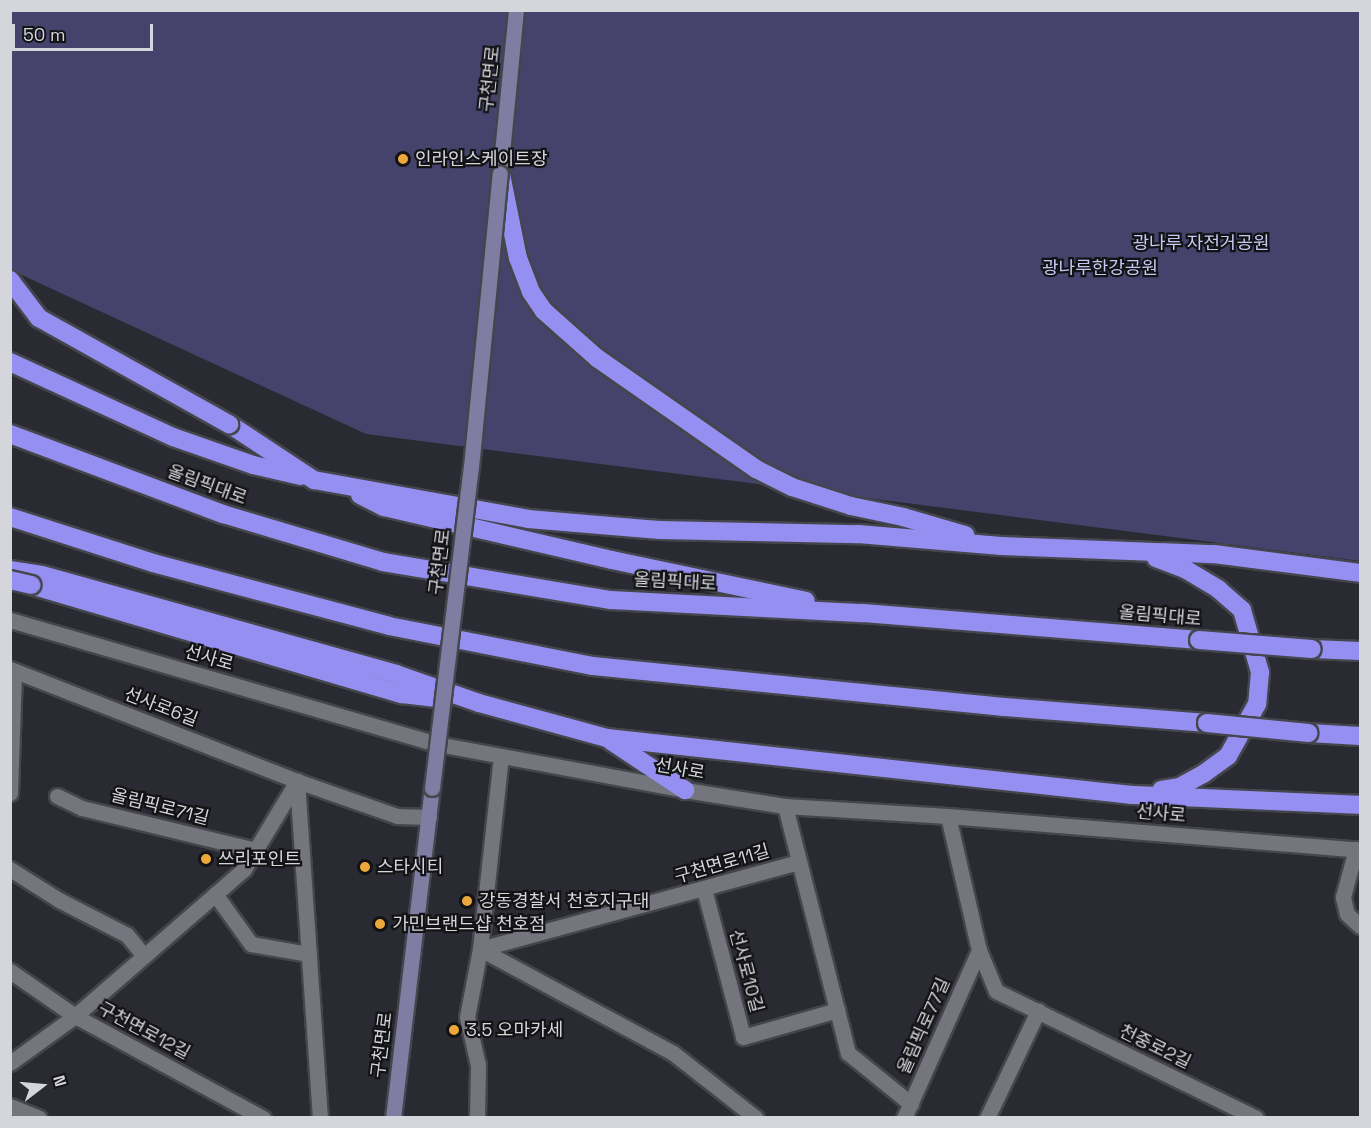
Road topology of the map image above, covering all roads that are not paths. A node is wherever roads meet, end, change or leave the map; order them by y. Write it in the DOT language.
graph roads {
  1 [pos="516,10"];
  2 [pos="500,174"];
  3 [pos="10,280"];
  4 [pos="10,362"];
  5 [pos="10,434"];
  6 [pos="314,480"];
  7 [pos="338,485"];
  8 [pos="10,517"];
  9 [pos="1001,546"];
  10 [pos="1140,552"];
  11 [pos="10,570"];
  12 [pos="1360,573"];
  13 [pos="37,580"];
  14 [pos="10,582"];
  15 [pos="863,613"];
  16 [pos="10,620"];
  17 [pos="1360,651"];
  18 [pos="12,670"];
  19 [pos="1360,736"];
  20 [pos="607,738"];
  21 [pos="501,757"];
  22 [pos="297,781"];
  23 [pos="685,790"];
  24 [pos="10,793"];
  25 [pos="1132,795"];
  26 [pos="57,796"];
  27 [pos="1360,805"];
  28 [pos="785,807"];
  29 [pos="948,816"];
  30 [pos="429,817"];
  31 [pos="255,850"];
  32 [pos="1359,852"];
  33 [pos="799,862"];
  34 [pos="10,869"];
  35 [pos="704,889"];
  36 [pos="215,894"];
  37 [pos="1360,926"];
  38 [pos="480,949"];
  39 [pos="979,950"];
  40 [pos="309,954"];
  41 [pos="144,956"];
  42 [pos="10,971"];
  43 [pos="837,1010"];
  44 [pos="1038,1011"];
  45 [pos="75,1016"];
  46 [pos="10,1063"];
  47 [pos="10,1106"];
  48 [pos="907,1111"];
  49 [pos="39,1118"];
  50 [pos="263,1118"];
  51 [pos="320,1118"];
  52 [pos="393,1118"];
  53 [pos="477,1118"];
  54 [pos="756,1118"];
  55 [pos="987,1118"];
  56 [pos="1256,1118"];
  1 -- 2 [label="main road, 구천면로"];
  2 -- 9 [label="highway"];
  2 -- 30 [label="main road, 구천면로, bridge"];
  3 -- 6 [label="highway, bridge"];
  4 -- 6 [label="highway"];
  5 -- 15 [label="highway, 올림픽대로"];
  6 -- 7 [label="highway"];
  7 -- 9 [label="highway"];
  7 -- 15 [label="highway"];
  8 -- 19 [label="highway, bridge"];
  9 -- 10 [label="highway"];
  10 -- 12 [label="highway"];
  10 -- 25 [label="highway"];
  11 -- 13 [label="highway"];
  13 -- 14 [label="highway, bridge"];
  13 -- 20 [label="highway"];
  15 -- 17 [label="highway, 올림픽대로, bridge"];
  16 -- 21 [label="street, 선사로"];
  18 -- 22 [label="street, 선사로6길"];
  18 -- 24 [label="street"];
  20 -- 23 [label="highway"];
  20 -- 25 [label="highway"];
  21 -- 23 [label="street, 선사로"];
  21 -- 38 [label="street"];
  22 -- 30 [label="street, 선사로6길"];
  22 -- 31 [label="street"];
  22 -- 40 [label="street"];
  23 -- 28 [label="street, 선사로"];
  25 -- 27 [label="highway"];
  26 -- 31 [label="street, 올림픽로71길"];
  28 -- 29 [label="street, 선사로"];
  28 -- 33 [label="street"];
  29 -- 32 [label="street, 선사로"];
  29 -- 39 [label="street, 천중로2길"];
  30 -- 52 [label="main road, 구천면로"];
  31 -- 36 [label="street"];
  32 -- 37 [label="street"];
  33 -- 35 [label="street, 구천면로11길"];
  33 -- 43 [label="street"];
  34 -- 41 [label="street"];
  35 -- 38 [label="street, 구천면로11길"];
  35 -- 43 [label="street, 선사로10길"];
  36 -- 40 [label="street"];
  36 -- 41 [label="street"];
  38 -- 53 [label="street"];
  38 -- 54 [label="street"];
  39 -- 44 [label="street, 천중로2길"];
  39 -- 48 [label="street, 올림픽로77길"];
  40 -- 51 [label="street"];
  41 -- 45 [label="street"];
  42 -- 45 [label="street, 구천면로12길"];
  43 -- 48 [label="street"];
  44 -- 55 [label="street"];
  44 -- 56 [label="street, 천중로2길"];
  45 -- 46 [label="street"];
  45 -- 50 [label="street, 구천면로12길"];
  47 -- 49 [label="street"];
}
